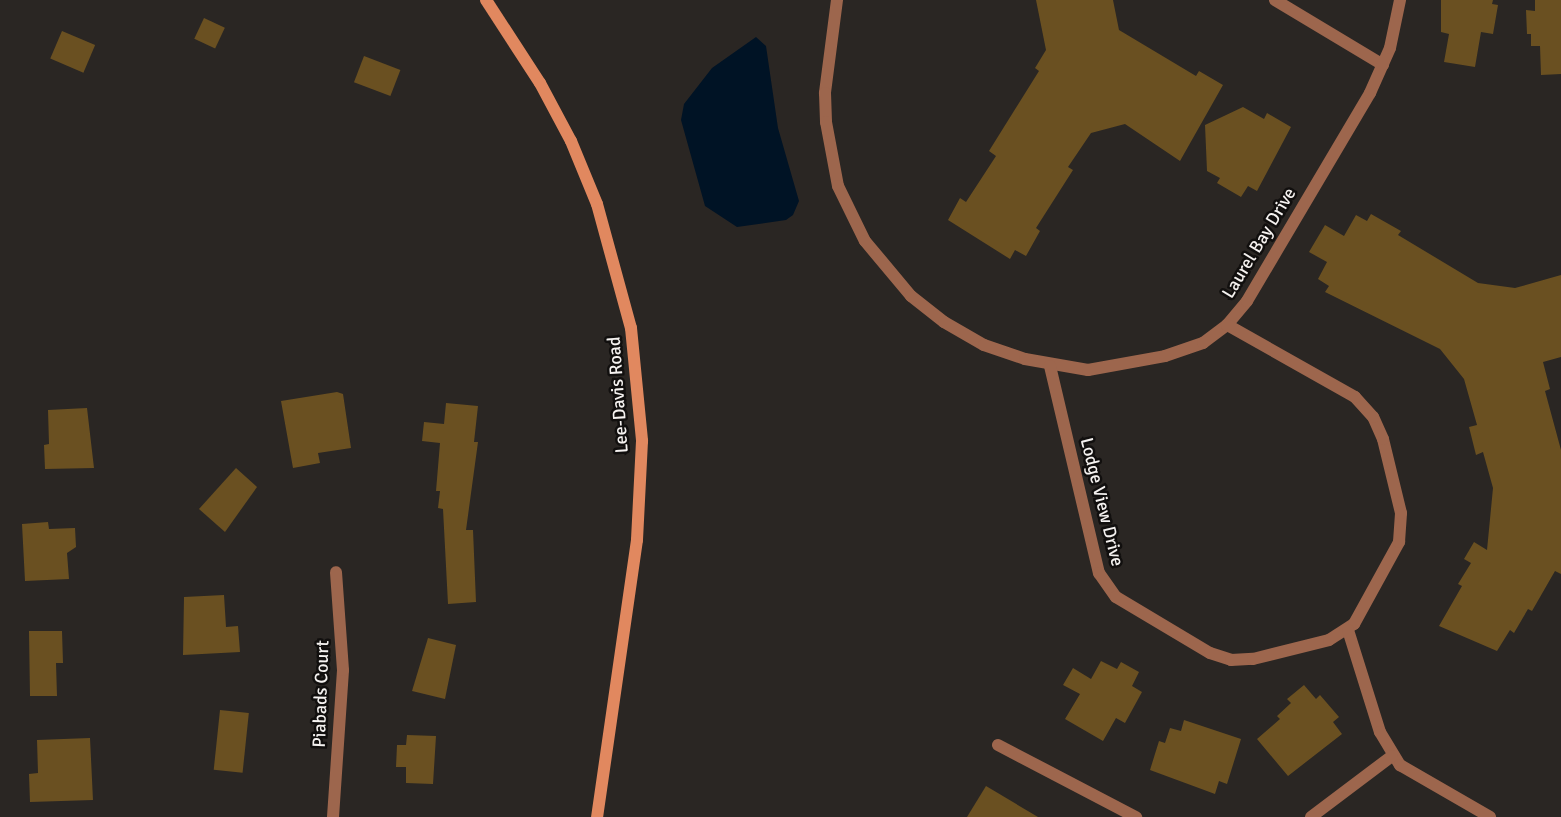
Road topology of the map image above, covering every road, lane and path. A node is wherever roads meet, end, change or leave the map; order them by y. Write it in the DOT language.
graph roads {
  1 [pos="487,0"];
  2 [pos="837,0"];
  3 [pos="1275,0"];
  4 [pos="1399,0"];
  5 [pos="1383,65"];
  6 [pos="1227,325"];
  7 [pos="1050,366"];
  8 [pos="336,572"];
  9 [pos="1348,630"];
  10 [pos="998,744"];
  11 [pos="1392,756"];
  12 [pos="333,817"];
  13 [pos="597,817"];
  14 [pos="1136,817"];
  15 [pos="1311,817"];
  16 [pos="1490,817"];
  1 -- 13 [label="main road, Lee-Davis Road"];
  2 -- 7 [label="street, Laurel Bay Drive"];
  3 -- 5 [label="street"];
  4 -- 5 [label="street, Laurel Bay Drive"];
  5 -- 6 [label="street, Laurel Bay Drive"];
  6 -- 7 [label="street, Laurel Bay Drive"];
  6 -- 9 [label="street"];
  7 -- 9 [label="street, Lodge View Drive"];
  8 -- 12 [label="street, Piabads Court"];
  9 -- 11 [label="street"];
  10 -- 14 [label="street"];
  11 -- 15 [label="street"];
  11 -- 16 [label="street"];
}
